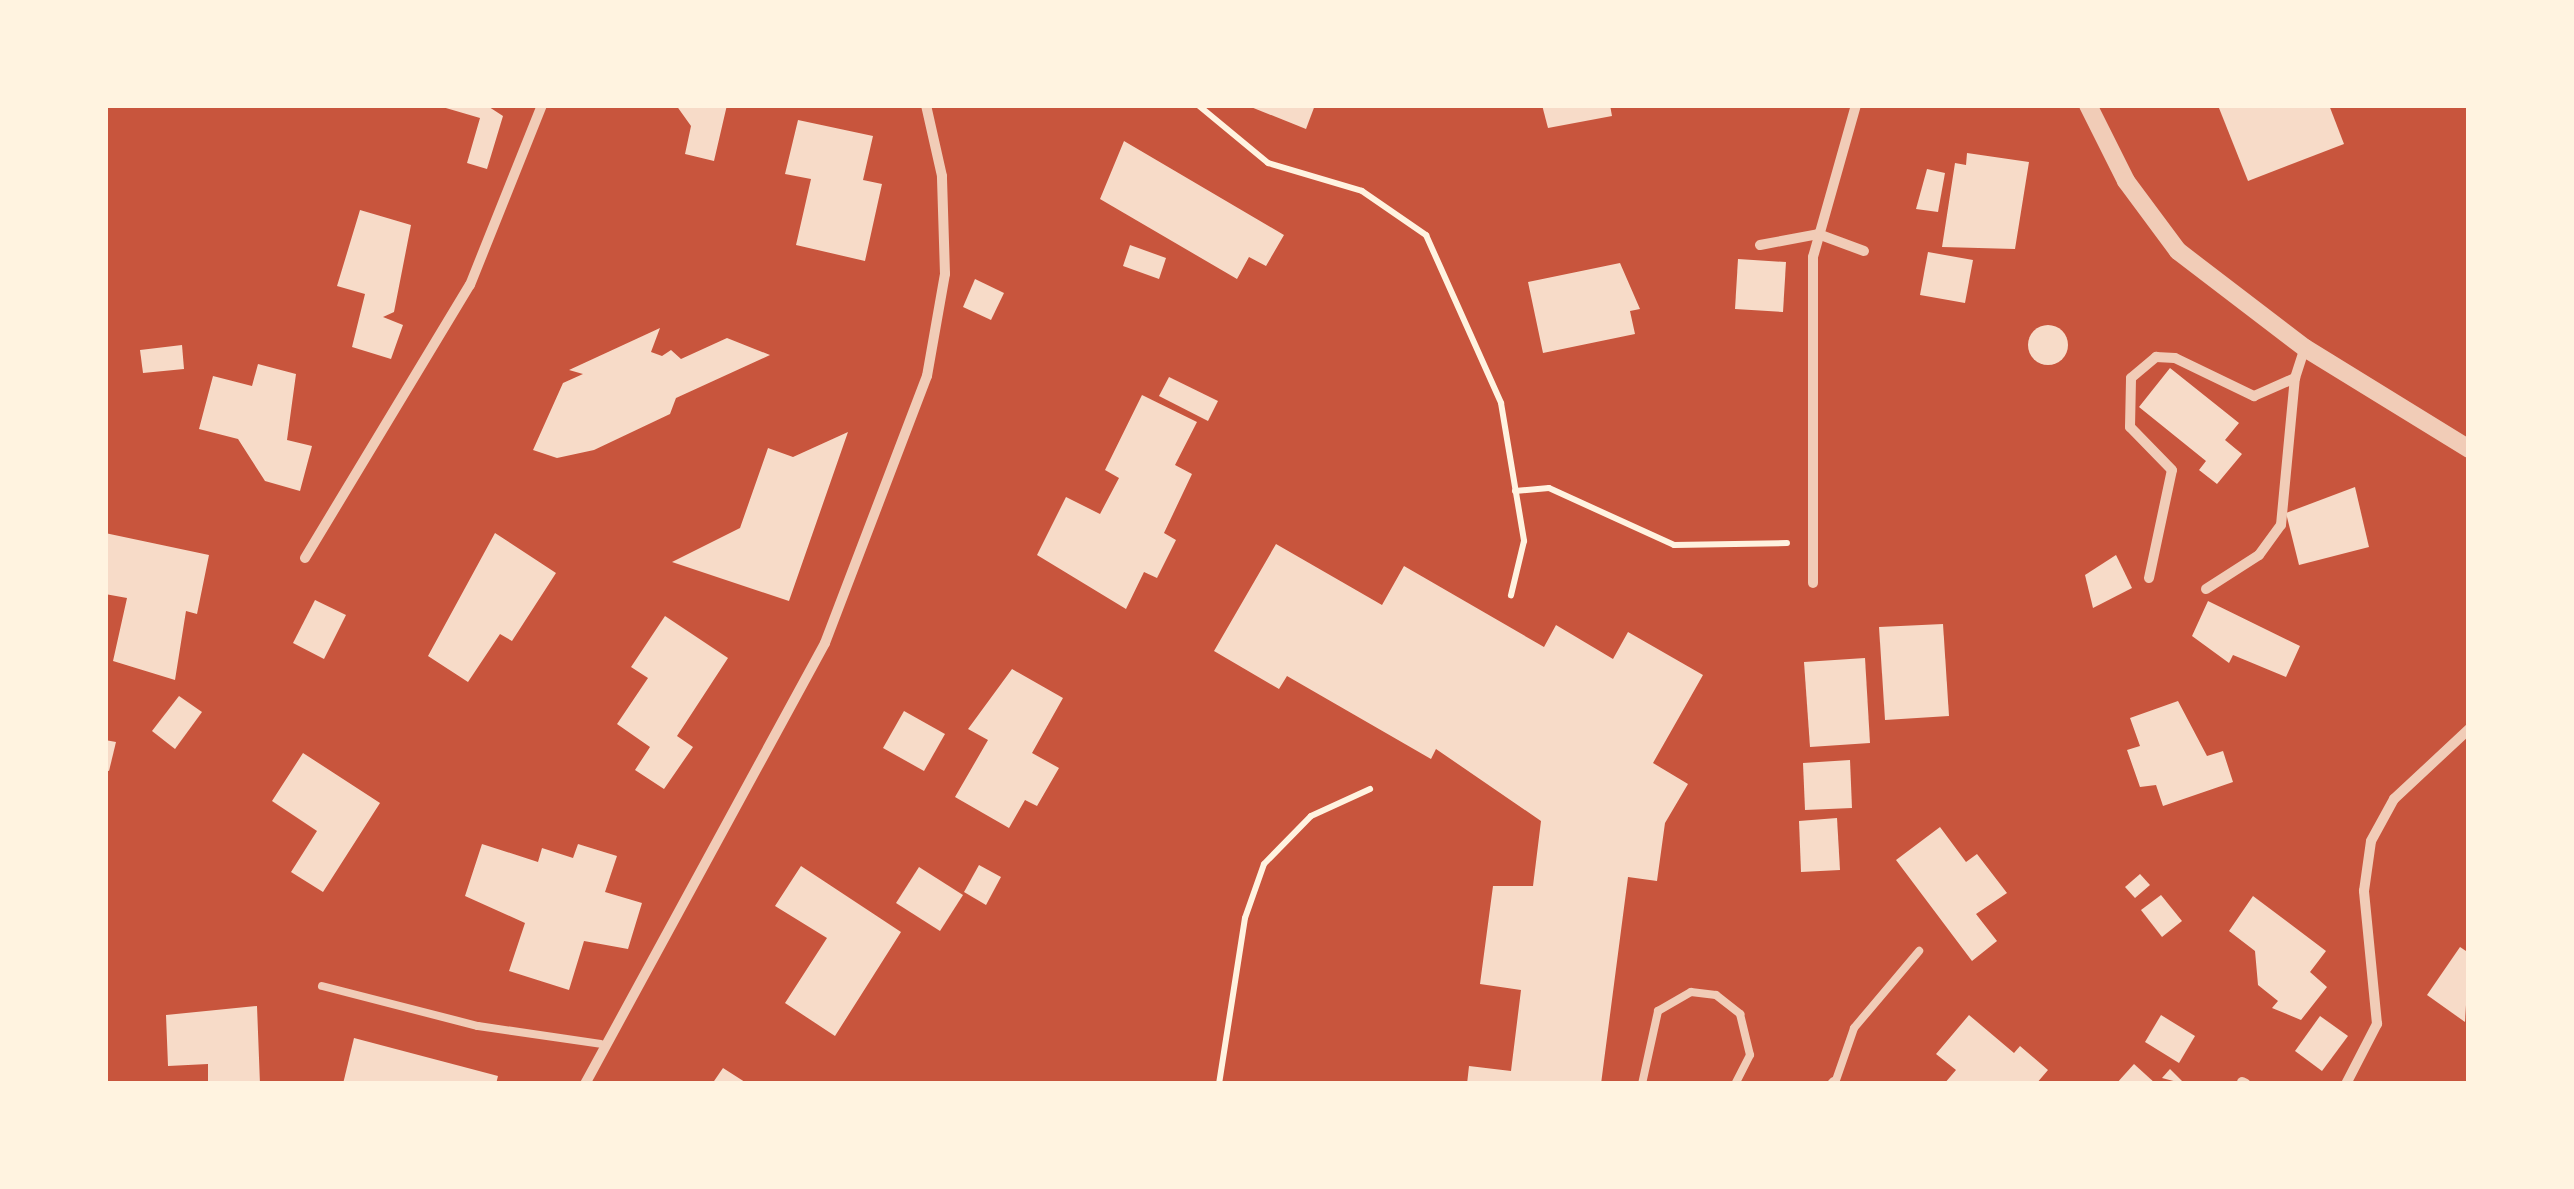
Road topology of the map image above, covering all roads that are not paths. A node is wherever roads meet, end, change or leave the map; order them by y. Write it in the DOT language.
graph roads {
  1 [pos="542,105"];
  2 [pos="926,105"];
  3 [pos="1856,105"];
  4 [pos="2088,105"];
  5 [pos="1818,234"];
  6 [pos="1760,245"];
  7 [pos="1864,251"];
  8 [pos="2305,348"];
  9 [pos="2295,378"];
  10 [pos="2469,449"];
  11 [pos="304,558"];
  12 [pos="2149,578"];
  13 [pos="1813,583"];
  14 [pos="2206,589"];
  15 [pos="2469,729"];
  16 [pos="1919,951"];
  17 [pos="322,986"];
  18 [pos="601,1044"];
  19 [pos="1834,1083"];
  20 [pos="585,1084"];
  21 [pos="1642,1084"];
  22 [pos="1735,1084"];
  23 [pos="2346,1084"];
  1 -- 11 [label="street"];
  2 -- 18 [label="street"];
  3 -- 5 [label="street"];
  4 -- 8 [label="street"];
  5 -- 6 [label="street"];
  5 -- 7 [label="street"];
  5 -- 13 [label="street"];
  8 -- 9 [label="street"];
  8 -- 10 [label="street"];
  9 -- 12 [label="street"];
  9 -- 14 [label="street"];
  15 -- 23 [label="street"];
  16 -- 19 [label="lane"];
  17 -- 18 [label="lane"];
  18 -- 20 [label="street"];
  21 -- 22 [label="lane"];
}
